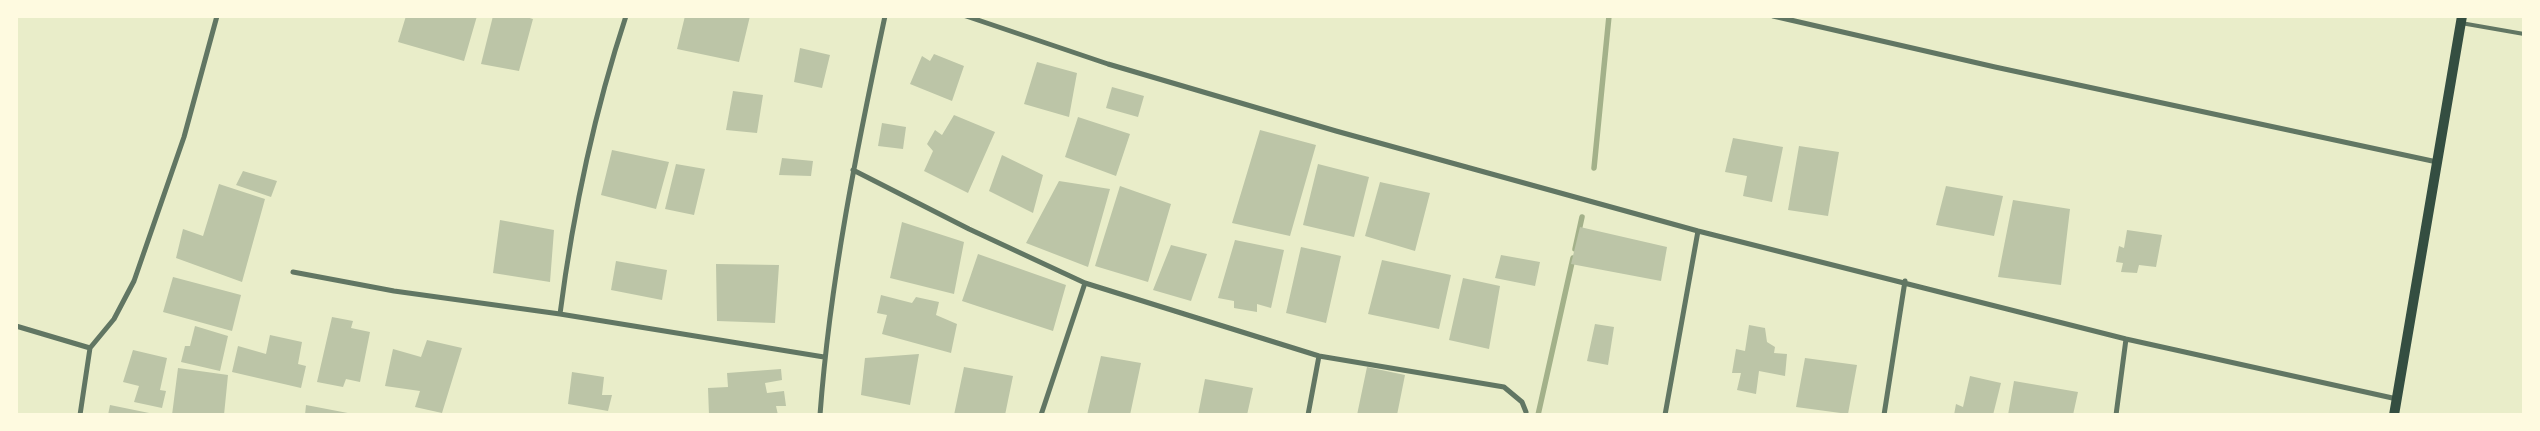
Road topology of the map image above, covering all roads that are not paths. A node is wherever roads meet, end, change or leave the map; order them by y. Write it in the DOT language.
graph roads {
  1 [pos="217,16"];
  2 [pos="626,16"];
  3 [pos="885,16"];
  4 [pos="966,16"];
  5 [pos="1773,16"];
  6 [pos="2462,20"];
  7 [pos="2524,34"];
  8 [pos="2437,162"];
  9 [pos="853,170"];
  10 [pos="1698,230"];
  11 [pos="293,272"];
  12 [pos="1905,282"];
  13 [pos="1085,283"];
  14 [pos="560,314"];
  15 [pos="16,326"];
  16 [pos="2126,339"];
  17 [pos="90,348"];
  18 [pos="1319,356"];
  19 [pos="824,357"];
  20 [pos="2397,398"];
  21 [pos="1526,412"];
  22 [pos="80,415"];
  23 [pos="820,415"];
  24 [pos="1041,415"];
  25 [pos="1308,415"];
  26 [pos="1665,415"];
  27 [pos="1884,415"];
  28 [pos="2116,415"];
  29 [pos="2394,415"];
  1 -- 17 [label="street"];
  2 -- 14 [label="street"];
  3 -- 9 [label="street"];
  4 -- 10 [label="street"];
  5 -- 8 [label="street"];
  6 -- 7 [label="lane"];
  6 -- 8 [label="main road"];
  8 -- 20 [label="main road"];
  9 -- 13 [label="street"];
  9 -- 19 [label="street"];
  10 -- 12 [label="street"];
  10 -- 26 [label="street"];
  11 -- 14 [label="street"];
  12 -- 16 [label="street"];
  12 -- 27 [label="street"];
  13 -- 18 [label="street"];
  13 -- 24 [label="street"];
  14 -- 19 [label="street"];
  15 -- 17 [label="street"];
  16 -- 20 [label="street"];
  16 -- 28 [label="street"];
  17 -- 22 [label="street"];
  18 -- 21 [label="street"];
  18 -- 25 [label="street"];
  19 -- 23 [label="street"];
  20 -- 29 [label="main road"];
}
